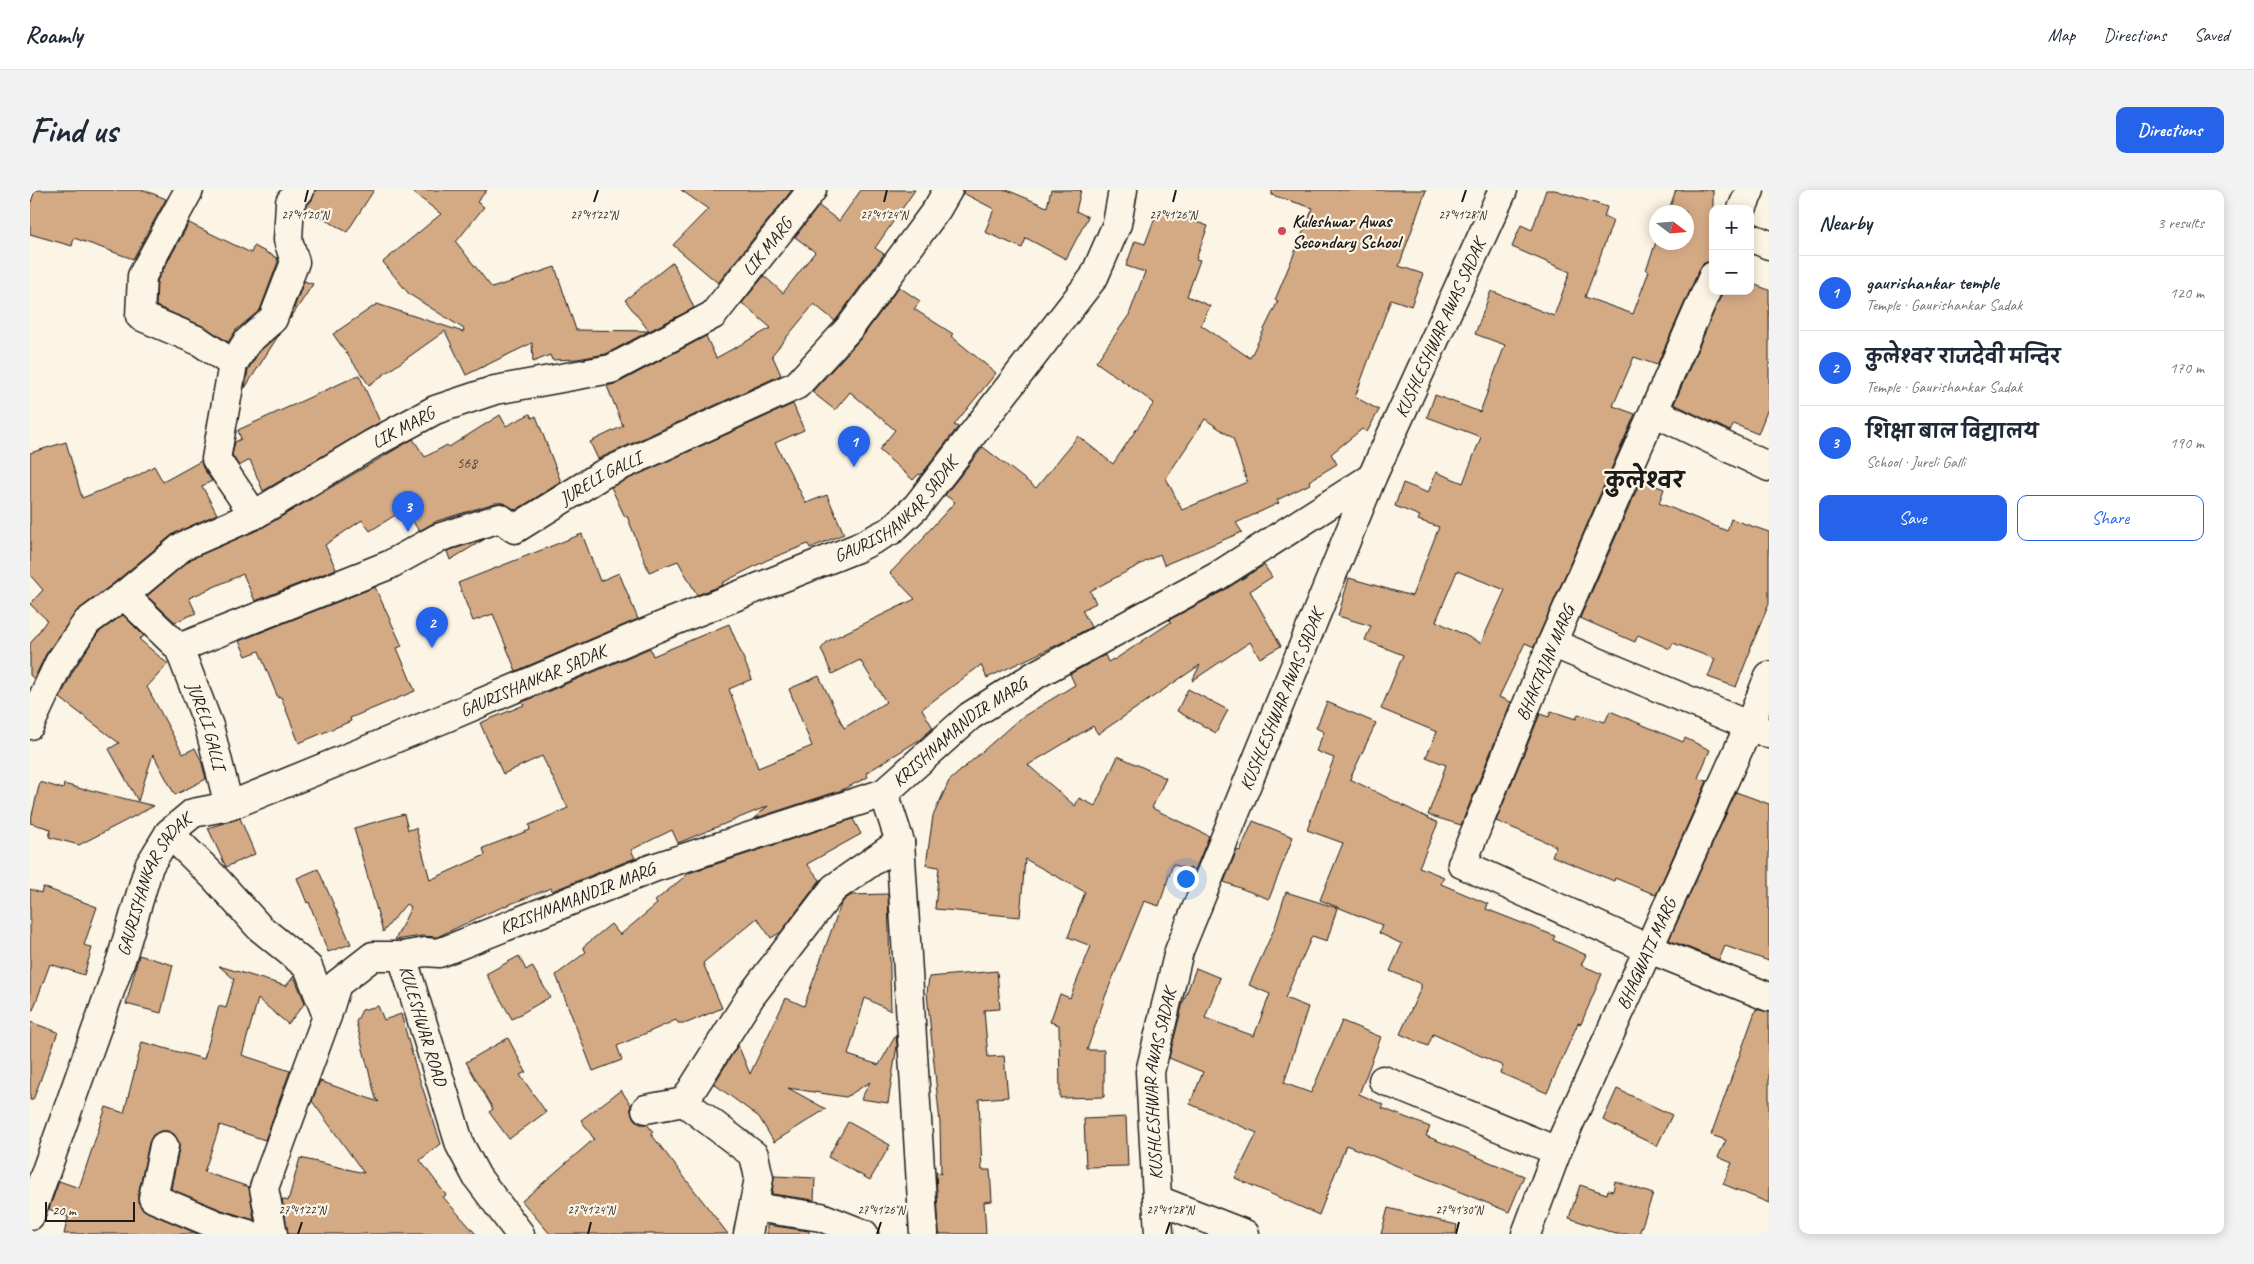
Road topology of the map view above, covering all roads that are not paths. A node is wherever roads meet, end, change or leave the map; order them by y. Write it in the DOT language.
graph roads {
  1 [pos="190,190"];
  2 [pos="300,190"];
  3 [pos="812,190"];
  4 [pos="948,190"];
  5 [pos="1123,190"];
  6 [pos="1502,190"];
  7 [pos="1750,190"];
  8 [pos="1744,205"];
  9 [pos="1754,239"];
  10 [pos="1769,246"];
  11 [pos="1709,285"];
  12 [pos="233,364"];
  13 [pos="1654,412"];
  14 [pos="1769,467"];
  15 [pos="1372,477"];
  16 [pos="254,515"];
  17 [pos="124,595"];
  18 [pos="1552,643"];
  19 [pos="179,648"];
  20 [pos="1769,676"];
  21 [pos="30,725"];
  22 [pos="1759,730"];
  23 [pos="884,793"];
  24 [pos="229,806"];
  25 [pos="169,833"];
  26 [pos="900,842"];
  27 [pos="1647,948"];
  28 [pos="402,956"];
  29 [pos="1769,997"];
  30 [pos="327,1016"];
  31 [pos="1383,1080"];
  32 [pos="684,1102"];
  33 [pos="646,1109"];
  34 [pos="164,1146"];
  35 [pos="1557,1151"];
  36 [pos="1158,1200"];
  37 [pos="754,1207"];
  38 [pos="30,1216"];
  39 [pos="248,1234"];
  40 [pos="273,1234"];
  41 [pos="520,1234"];
  42 [pos="748,1234"];
  43 [pos="864,1234"];
  44 [pos="924,1234"];
  45 [pos="1159,1234"];
  46 [pos="1245,1234"];
  47 [pos="1526,1234"];
  1 -- 12 [label="street"];
  2 -- 12 [label="street"];
  3 -- 16 [label="street, LIK MARG"];
  4 -- 19 [label="street, JURELI GALLI"];
  5 -- 24 [label="street, GAURISHANKAR SADAK"];
  6 -- 15 [label="street, KUSHLESHWAR AWAS SADAK"];
  7 -- 8 [label="street"];
  9 -- 10 [label="street"];
  11 -- 13 [label="street, BHAKTAJAN MARG"];
  12 -- 16 [label="street"];
  13 -- 14 [label="street"];
  13 -- 18 [label="street, BHAKTAJAN MARG"];
  15 -- 23 [label="street, KRISHNAMANDIR MARG"];
  15 -- 36 [label="street, KUSHLESHWAR AWAS SADAK"];
  16 -- 17 [label="street, LIK MARG"];
  17 -- 19 [label="street, JURELI GALLI"];
  17 -- 21 [label="street, LIK MARG"];
  18 -- 22 [label="street"];
  18 -- 27 [label="street, BHAKTAJAN MARG"];
  19 -- 24 [label="street, JURELI GALLI"];
  20 -- 22 [label="street, BHAGWATI MARG"];
  22 -- 27 [label="street, BHAGWATI MARG"];
  23 -- 26 [label="street"];
  23 -- 28 [label="street, KRISHNAMANDIR MARG"];
  24 -- 25 [label="street, GAURISHANKAR SADAK"];
  25 -- 30 [label="street"];
  25 -- 38 [label="street, GAURISHANKAR SADAK"];
  26 -- 32 [label="street"];
  26 -- 44 [label="street"];
  27 -- 29 [label="street"];
  27 -- 35 [label="street, BHAGWATI MARG"];
  28 -- 30 [label="street, KULESHWAR ROAD"];
  28 -- 41 [label="street, KULESHWAR ROAD"];
  30 -- 40 [label="street, KULESHWAR ROAD"];
  31 -- 35 [label="street"];
  32 -- 33 [label="street"];
  32 -- 37 [label="street"];
  34 -- 39 [label="street"];
  35 -- 47 [label="street, BHAGWATI MARG"];
  36 -- 45 [label="street, KUSHLESHWAR AWAS SADAK"];
  36 -- 46 [label="street"];
  37 -- 42 [label="street"];
  37 -- 43 [label="street"];
}
